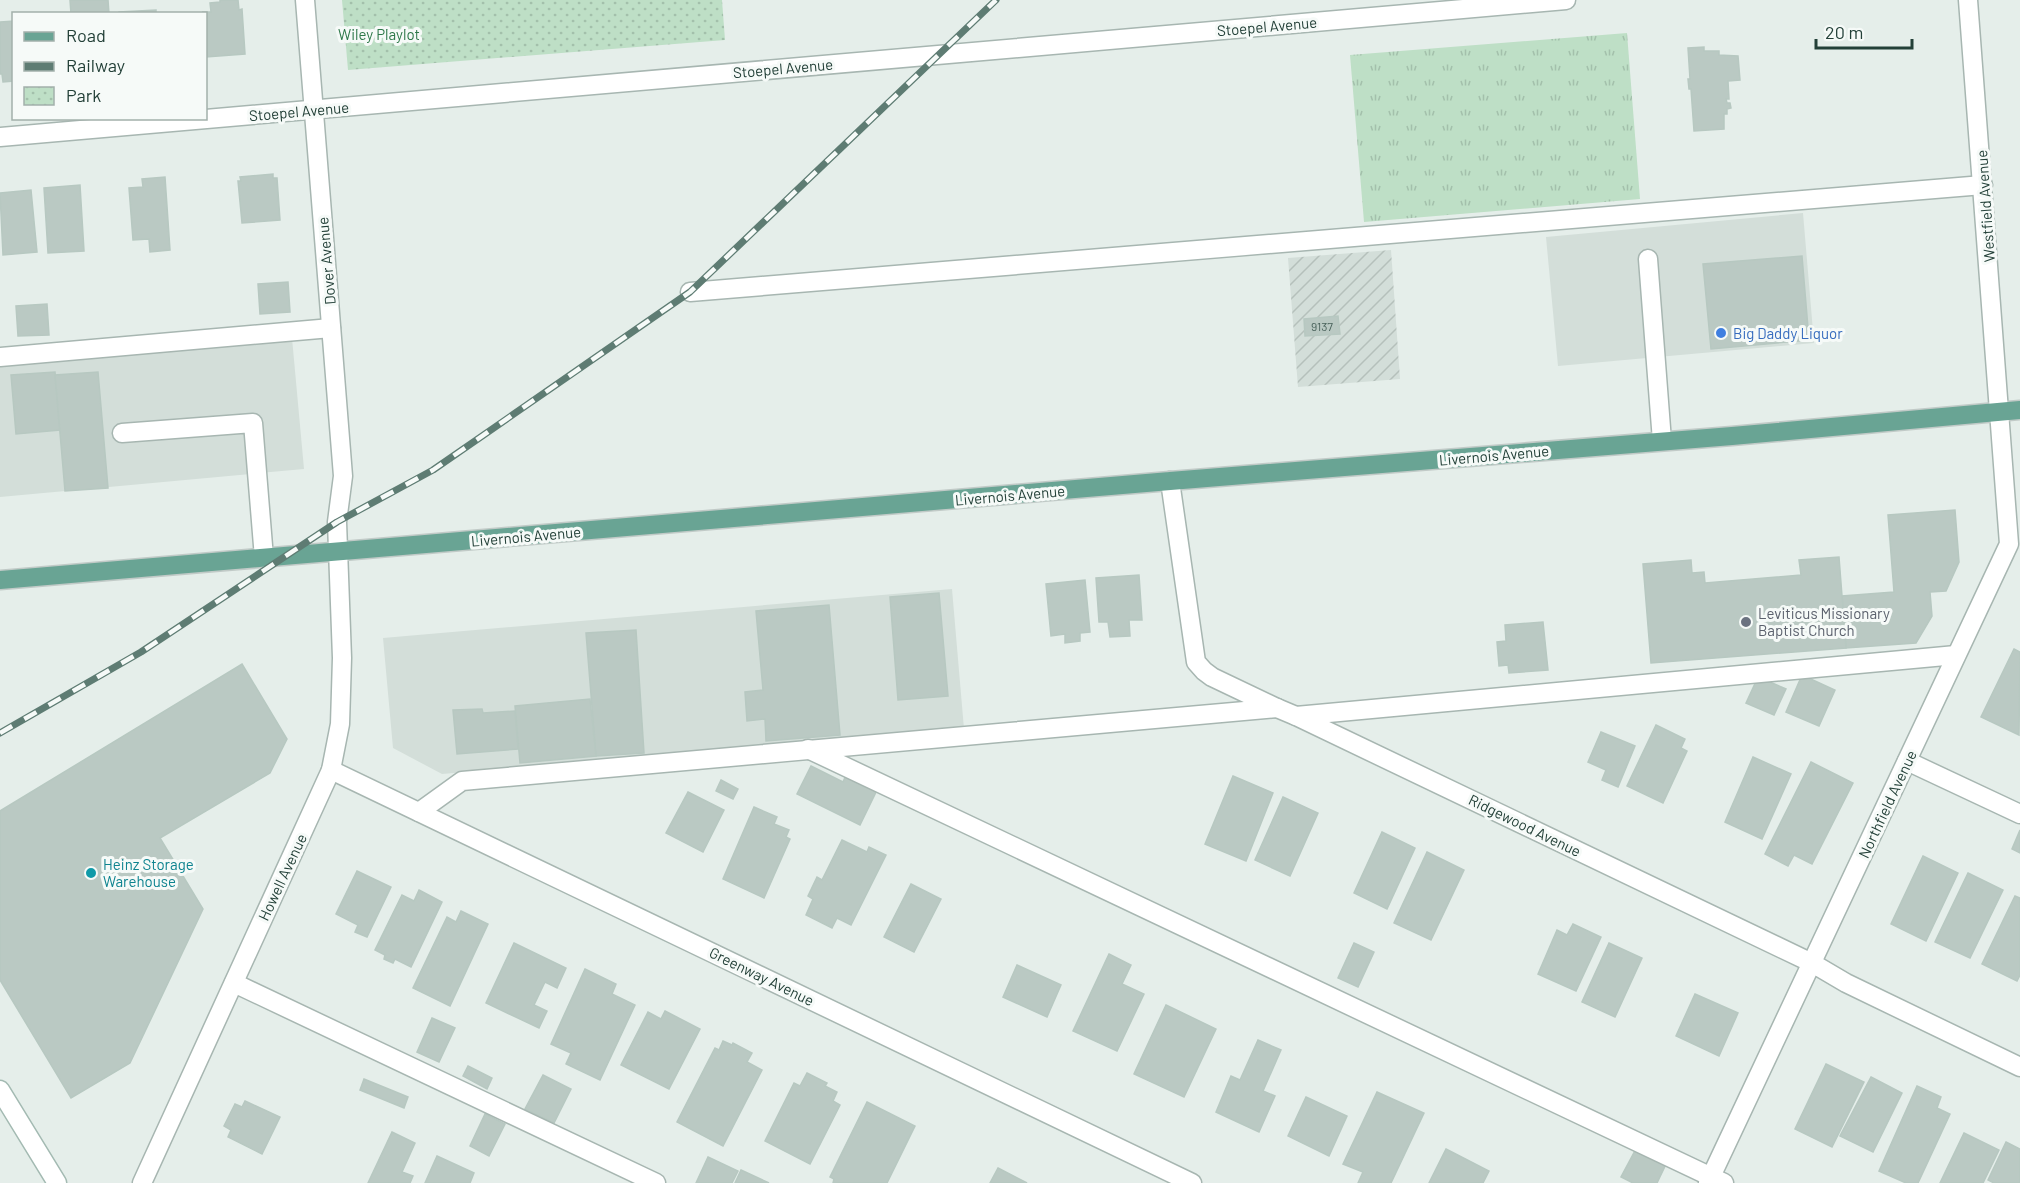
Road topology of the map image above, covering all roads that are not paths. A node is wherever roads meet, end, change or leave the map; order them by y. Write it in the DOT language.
graph roads {
  1 [pos="305,0"];
  2 [pos="1566,0"];
  3 [pos="1968,0"];
  4 [pos="314,110"];
  5 [pos="207,119"];
  6 [pos="198,120"];
  7 [pos="0,137"];
  8 [pos="1983,185"];
  9 [pos="1648,259"];
  10 [pos="690,292"];
  11 [pos="331,328"];
  12 [pos="0,357"];
  13 [pos="2020,410"];
  14 [pos="2000,411"];
  15 [pos="122,434"];
  16 [pos="1662,441"];
  17 [pos="1170,481"];
  18 [pos="2015,547"];
  19 [pos="337,551"];
  20 [pos="264,558"];
  21 [pos="0,580"];
  22 [pos="1956,655"];
  23 [pos="1277,708"];
  24 [pos="1296,716"];
  25 [pos="808,749"];
  26 [pos="1907,761"];
  27 [pos="331,770"];
  28 [pos="419,812"];
  29 [pos="2020,814"];
  30 [pos="1812,963"];
  31 [pos="234,983"];
  32 [pos="2020,1067"];
  33 [pos="0,1090"];
  34 [pos="1714,1181"];
  35 [pos="57,1183"];
  36 [pos="142,1183"];
  37 [pos="656,1183"];
  38 [pos="1192,1183"];
  1 -- 4 [label="street, Dover Avenue"];
  2 -- 4 [label="street, Stoepel Avenue"];
  3 -- 8 [label="street, Westfield Avenue"];
  4 -- 5 [label="street, Stoepel Avenue"];
  4 -- 11 [label="street, Dover Avenue"];
  6 -- 7 [label="street, Stoepel Avenue"];
  8 -- 10 [label="street"];
  8 -- 14 [label="street, Westfield Avenue"];
  9 -- 16 [label="street"];
  11 -- 12 [label="street"];
  11 -- 19 [label="street, Dover Avenue"];
  13 -- 14 [label="main road, Livernois Avenue"];
  14 -- 16 [label="main road, Livernois Avenue"];
  14 -- 18 [label="street, Northfield Avenue"];
  15 -- 20 [label="street"];
  16 -- 17 [label="main road, Livernois Avenue"];
  17 -- 19 [label="main road, Livernois Avenue"];
  17 -- 23 [label="street, Ridgewood Avenue"];
  18 -- 22 [label="street, Northfield Avenue"];
  19 -- 20 [label="main road, Livernois Avenue"];
  19 -- 27 [label="street, Howell Avenue"];
  20 -- 21 [label="main road, Livernois Avenue"];
  22 -- 24 [label="street"];
  22 -- 26 [label="street, Northfield Avenue"];
  23 -- 24 [label="street, Ridgewood Avenue"];
  23 -- 25 [label="street"];
  24 -- 30 [label="street, Ridgewood Avenue"];
  25 -- 28 [label="street"];
  25 -- 34 [label="street"];
  26 -- 29 [label="street"];
  26 -- 30 [label="street, Northfield Avenue"];
  27 -- 28 [label="street, Greenway Avenue"];
  27 -- 31 [label="street, Howell Avenue"];
  28 -- 38 [label="street, Greenway Avenue"];
  30 -- 32 [label="street, Ridgewood Avenue"];
  30 -- 34 [label="street, Northfield Avenue"];
  31 -- 36 [label="street, Howell Avenue"];
  31 -- 37 [label="street"];
  33 -- 35 [label="street"];
}
